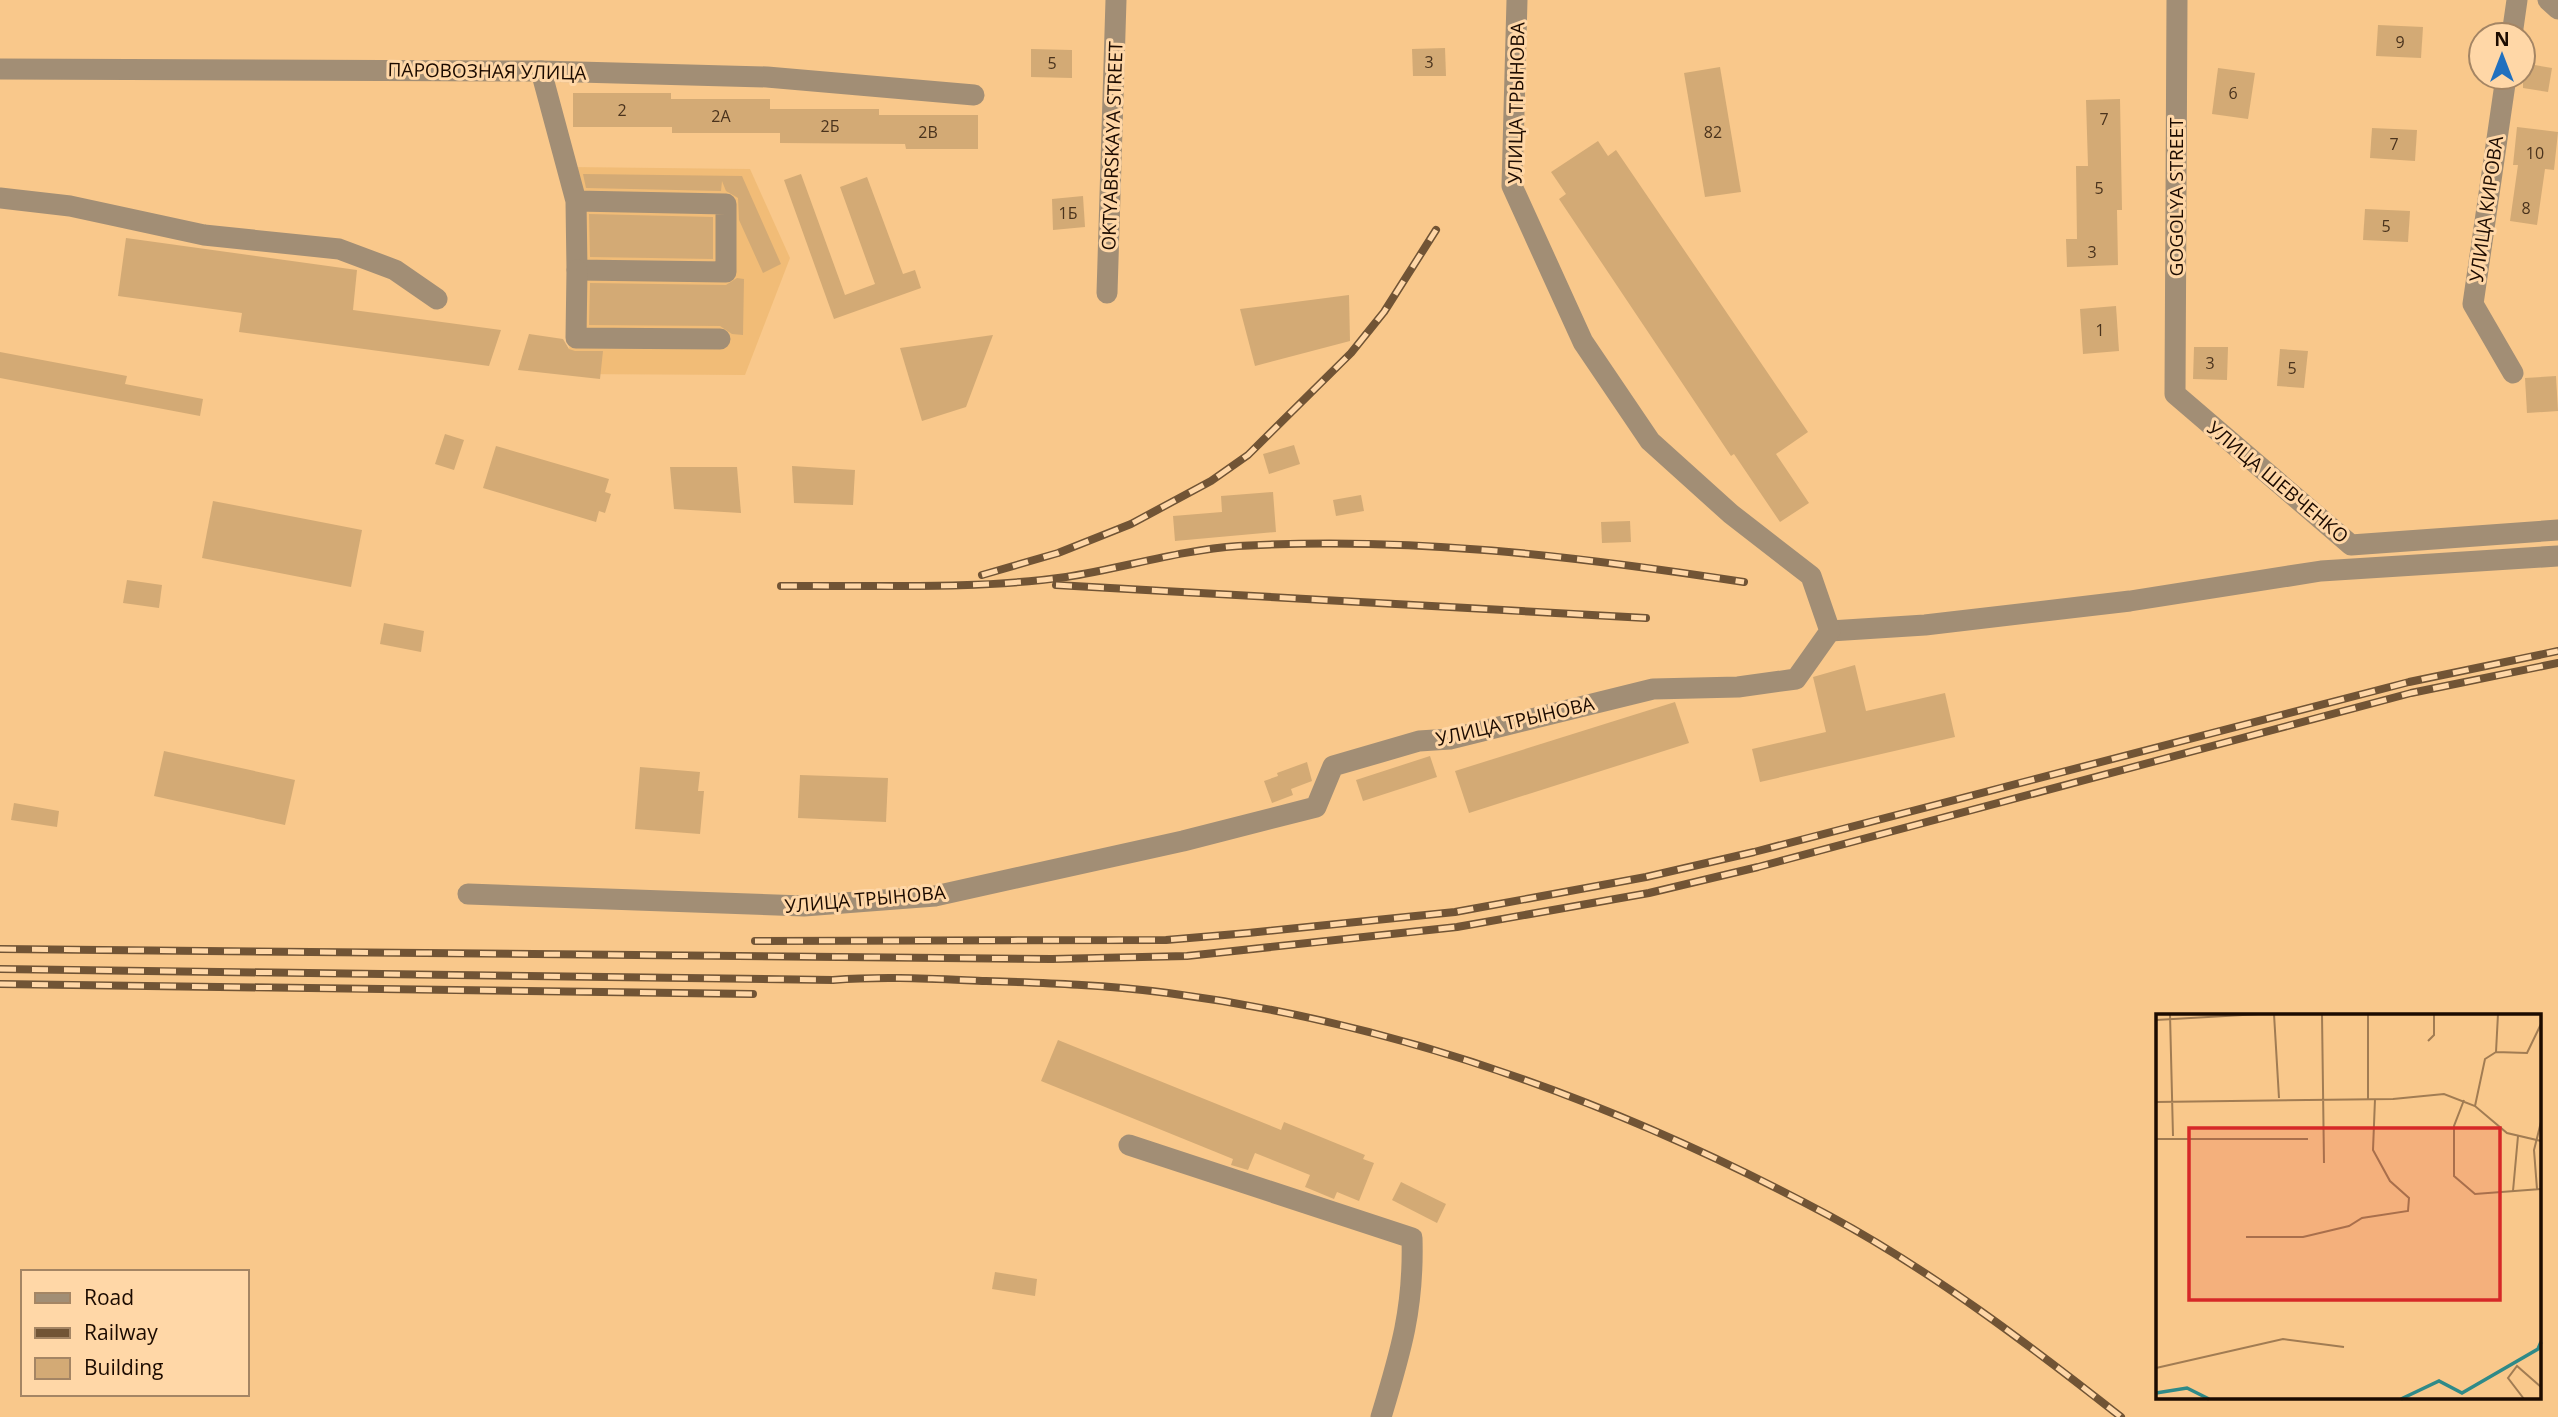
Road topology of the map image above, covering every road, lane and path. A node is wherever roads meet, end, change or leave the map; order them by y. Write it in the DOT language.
graph roads {
  1 [pos="1116,0"];
  2 [pos="1517,0"];
  3 [pos="2177,0"];
  4 [pos="2517,0"];
  5 [pos="2548,0"];
  6 [pos="2558,9"];
  7 [pos="2514,21"];
  8 [pos="0,69"];
  9 [pos="541,71"];
  10 [pos="2504,91"];
  11 [pos="974,95"];
  12 [pos="0,198"];
  13 [pos="576,201"];
  14 [pos="576,270"];
  15 [pos="1107,293"];
  16 [pos="437,299"];
  17 [pos="720,340"];
  18 [pos="2512,373"];
  19 [pos="2175,394"];
  20 [pos="2558,530"];
  21 [pos="2558,556"];
  22 [pos="1830,631"];
  23 [pos="468,894"];
  24 [pos="1129,1145"];
  25 [pos="1381,1417"];
  1 -- 15 [label="street, OKTYABRSKAYA STREET"];
  2 -- 22 [label="street, УЛИЦА ТРЫНОВА"];
  3 -- 19 [label="street, GOGOLYA STREET"];
  4 -- 7 [label="street"];
  5 -- 6 [label="street"];
  8 -- 9 [label="street, ПАРОВОЗНАЯ УЛИЦА"];
  9 -- 11 [label="street, ПАРОВОЗНАЯ УЛИЦА"];
  9 -- 13 [label="street"];
  10 -- 18 [label="street, УЛИЦА КИРОВА"];
  12 -- 16 [label="street"];
  13 -- 14 [label="street"];
  13 -- 14 [label="street"];
  14 -- 17 [label="street"];
  19 -- 20 [label="street, УЛИЦА ШЕВЧЕНКО"];
  21 -- 22 [label="street"];
  22 -- 23 [label="street, УЛИЦА ТРЫНОВА"];
  24 -- 25 [label="street"];
}
